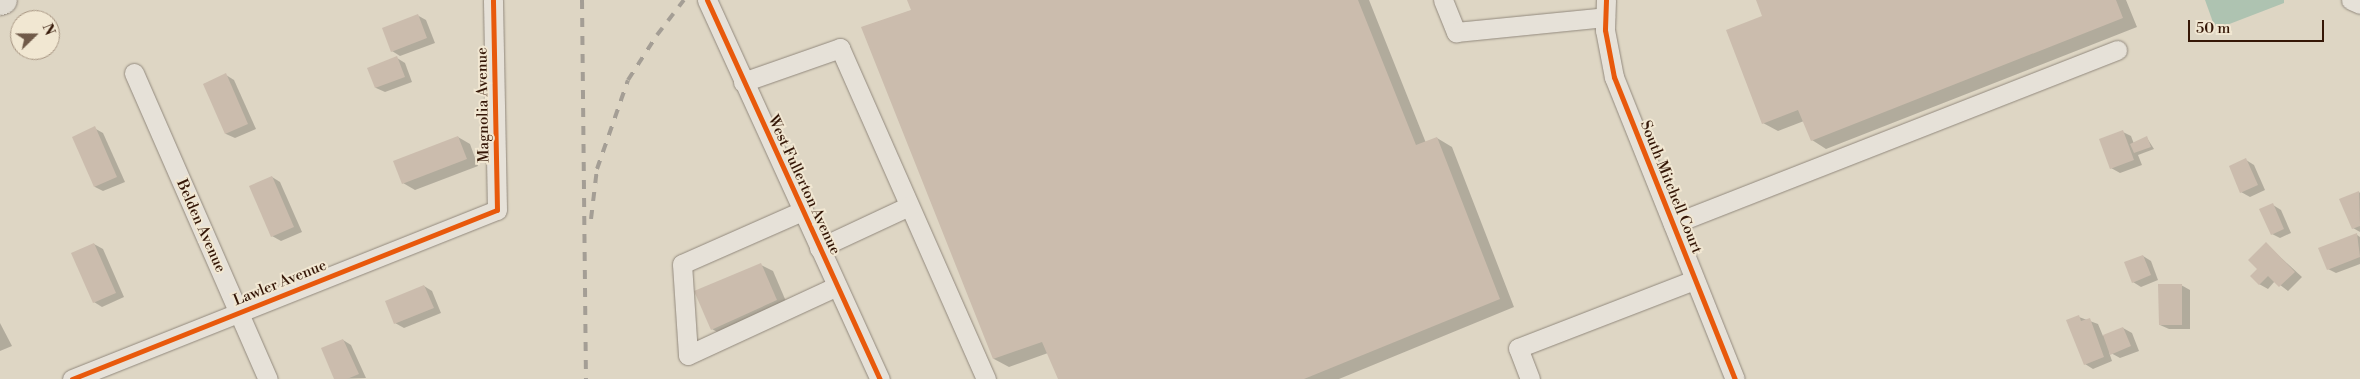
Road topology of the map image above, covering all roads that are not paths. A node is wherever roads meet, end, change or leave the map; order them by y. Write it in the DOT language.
graph roads {
  1 [pos="493,0"];
  2 [pos="707,0"];
  3 [pos="1443,0"];
  4 [pos="2351,0"];
  5 [pos="2360,4"];
  6 [pos="1606,9"];
  7 [pos="2117,50"];
  8 [pos="134,73"];
  9 [pos="743,82"];
  10 [pos="910,206"];
  11 [pos="497,210"];
  12 [pos="802,211"];
  13 [pos="1673,224"];
  14 [pos="819,248"];
  15 [pos="1694,280"];
  16 [pos="836,286"];
  17 [pos="239,312"];
  18 [pos="72,379"];
  19 [pos="268,379"];
  20 [pos="880,379"];
  21 [pos="986,379"];
  22 [pos="1530,379"];
  23 [pos="1735,379"];
  1 -- 11 [label="street, Magnolia Avenue"];
  2 -- 9 [label="street, West Fullerton Avenue"];
  3 -- 6 [label="street"];
  4 -- 5 [label="street"];
  6 -- 13 [label="street, South Mitchell Court"];
  7 -- 13 [label="street"];
  8 -- 17 [label="street, Belden Avenue"];
  9 -- 10 [label="street"];
  9 -- 12 [label="street, West Fullerton Avenue"];
  10 -- 14 [label="street"];
  10 -- 21 [label="street"];
  11 -- 17 [label="street, Lawler Avenue"];
  12 -- 14 [label="street, West Fullerton Avenue"];
  12 -- 16 [label="street"];
  13 -- 15 [label="street, South Mitchell Court"];
  14 -- 16 [label="street, West Fullerton Avenue"];
  15 -- 22 [label="street"];
  15 -- 23 [label="street, South Mitchell Court"];
  16 -- 20 [label="street, West Fullerton Avenue"];
  17 -- 18 [label="street, Lawler Avenue"];
  17 -- 19 [label="street, Belden Avenue"];
}
